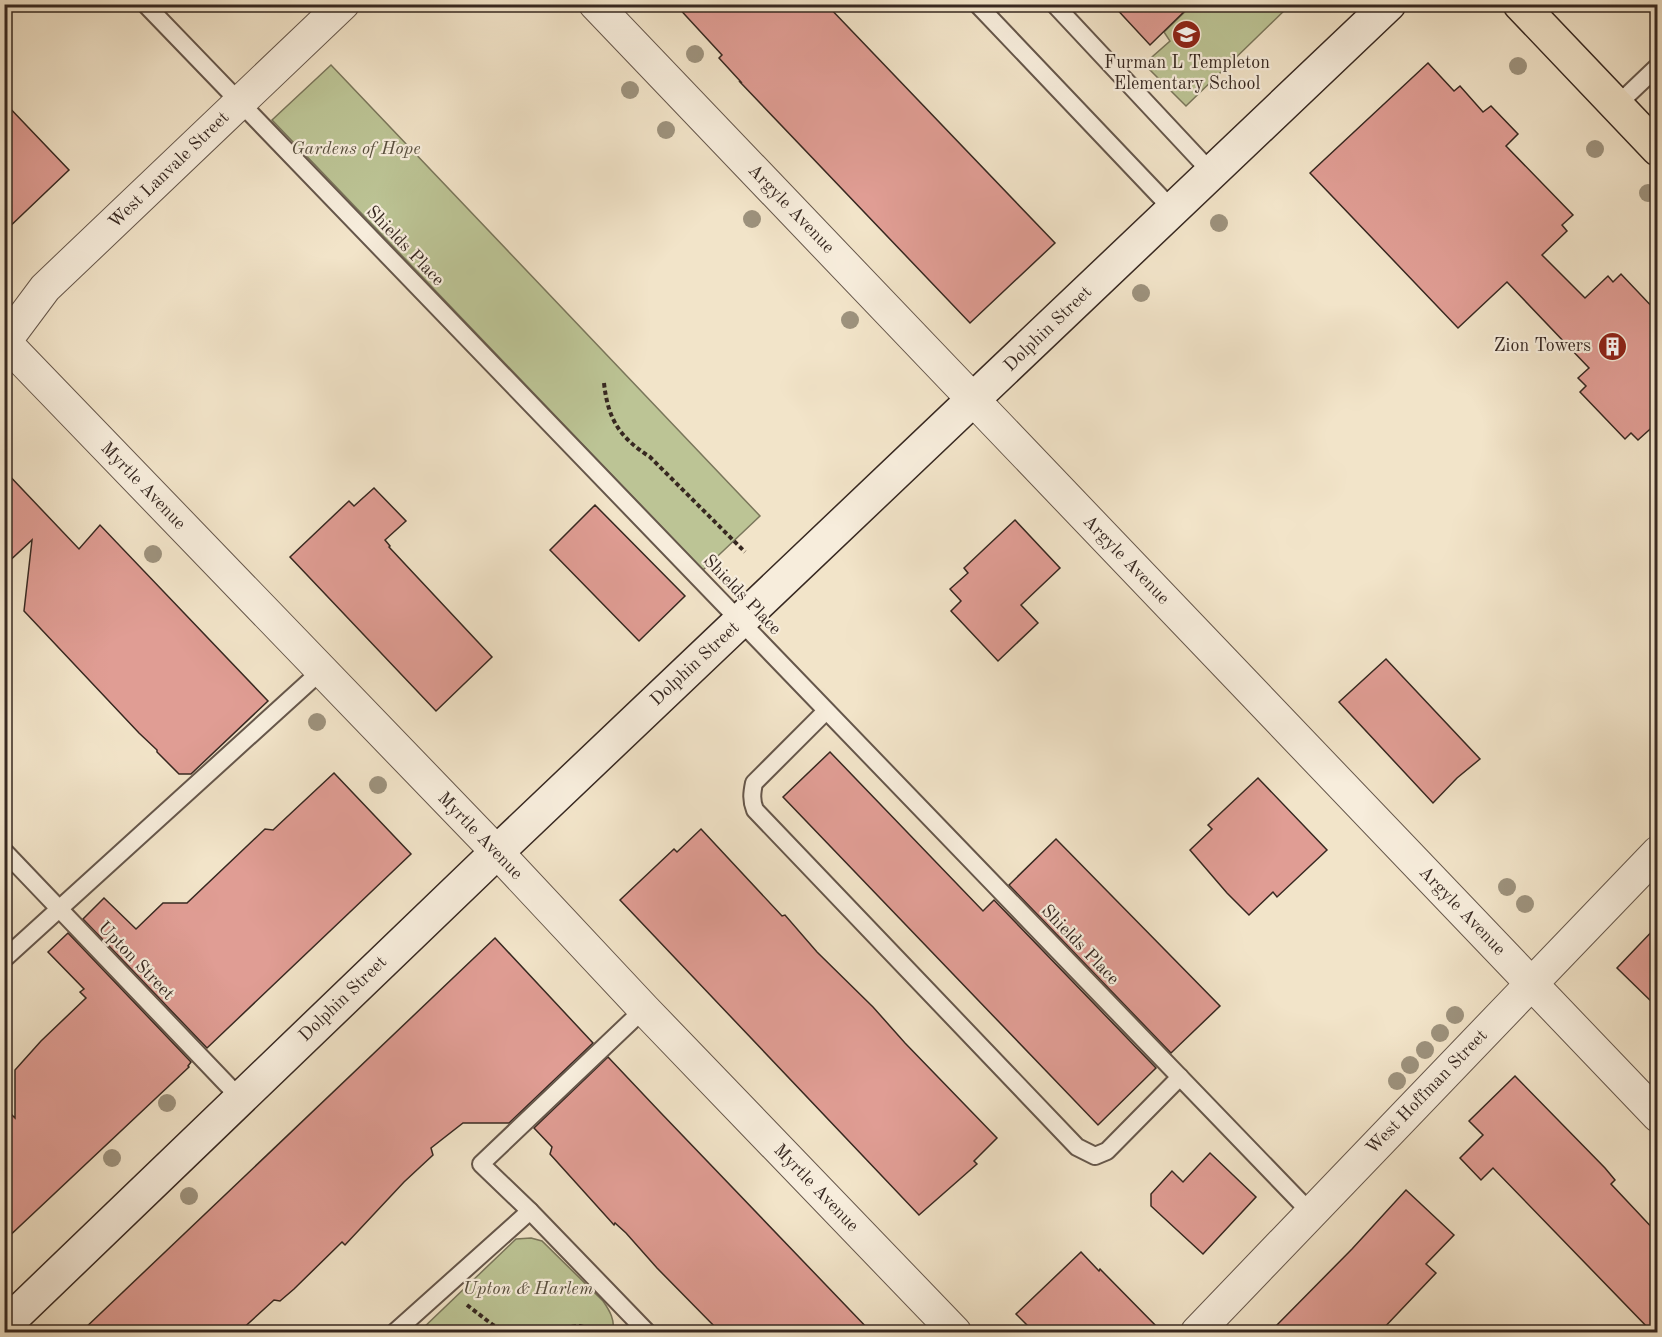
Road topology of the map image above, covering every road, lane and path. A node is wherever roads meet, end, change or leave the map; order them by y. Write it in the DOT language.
graph roads {
  1 [pos="145,4"];
  2 [pos="343,4"];
  3 [pos="595,4"];
  4 [pos="977,4"];
  5 [pos="1054,4"];
  6 [pos="1389,4"];
  7 [pos="1520,4"];
  8 [pos="1658,66"];
  9 [pos="240,103"];
  10 [pos="1617,106"];
  11 [pos="1658,149"];
  12 [pos="1212,173"];
  13 [pos="1173,210"];
  14 [pos="5,342"];
  15 [pos="604,383"];
  16 [pos="973,400"];
  17 [pos="745,552"];
  18 [pos="740,621"];
  19 [pos="321,671"];
  20 [pos="826,711"];
  21 [pos="4,851"];
  22 [pos="496,852"];
  23 [pos="1658,852"];
  24 [pos="59,908"];
  25 [pos="4,959"];
  26 [pos="1531,984"];
  27 [pos="644,1010"];
  28 [pos="1180,1077"];
  29 [pos="240,1098"];
  30 [pos="1658,1116"];
  31 [pos="530,1212"];
  32 [pos="1311,1214"];
  33 [pos="446,1287"];
  34 [pos="4,1326"];
  35 [pos="395,1332"];
  36 [pos="604,1332"];
  37 [pos="647,1332"];
  38 [pos="955,1332"];
  39 [pos="1197,1332"];
  1 -- 9 [label="lane, Shields Place"];
  2 -- 9 [label="street, West Lanvale Street"];
  3 -- 16 [label="street, Argyle Avenue"];
  4 -- 13 [label="lane"];
  5 -- 12 [label="lane"];
  6 -- 12 [label="main road, Dolphin Street"];
  7 -- 10 [label="main road"];
  8 -- 10 [label="lane"];
  9 -- 14 [label="street, West Lanvale Street"];
  9 -- 18 [label="lane, Shields Place"];
  10 -- 11 [label="main road"];
  12 -- 13 [label="main road, Dolphin Street"];
  13 -- 16 [label="main road, Dolphin Street"];
  14 -- 19 [label="street, Myrtle Avenue"];
  15 -- 17 [label="path"];
  16 -- 18 [label="main road, Dolphin Street"];
  16 -- 26 [label="street, Argyle Avenue"];
  18 -- 20 [label="lane, Shields Place"];
  18 -- 22 [label="main road, Dolphin Street"];
  19 -- 22 [label="street, Myrtle Avenue"];
  19 -- 24 [label="lane"];
  20 -- 28 [label="lane, Shields Place"];
  20 -- 28 [label="lane"];
  21 -- 24 [label="lane, Upton Street"];
  22 -- 27 [label="street, Myrtle Avenue"];
  22 -- 29 [label="main road, Dolphin Street"];
  23 -- 26 [label="street, West Hoffman Street"];
  24 -- 25 [label="lane"];
  24 -- 29 [label="lane, Upton Street"];
  26 -- 30 [label="street, Argyle Avenue"];
  26 -- 32 [label="street, West Hoffman Street"];
  27 -- 31 [label="lane"];
  27 -- 38 [label="street, Myrtle Avenue"];
  28 -- 32 [label="lane, Shields Place"];
  29 -- 34 [label="main road, Dolphin Street"];
  31 -- 33 [label="lane"];
  31 -- 37 [label="lane"];
  32 -- 39 [label="street, West Hoffman Street"];
  33 -- 35 [label="lane"];
  33 -- 36 [label="path"];
}
